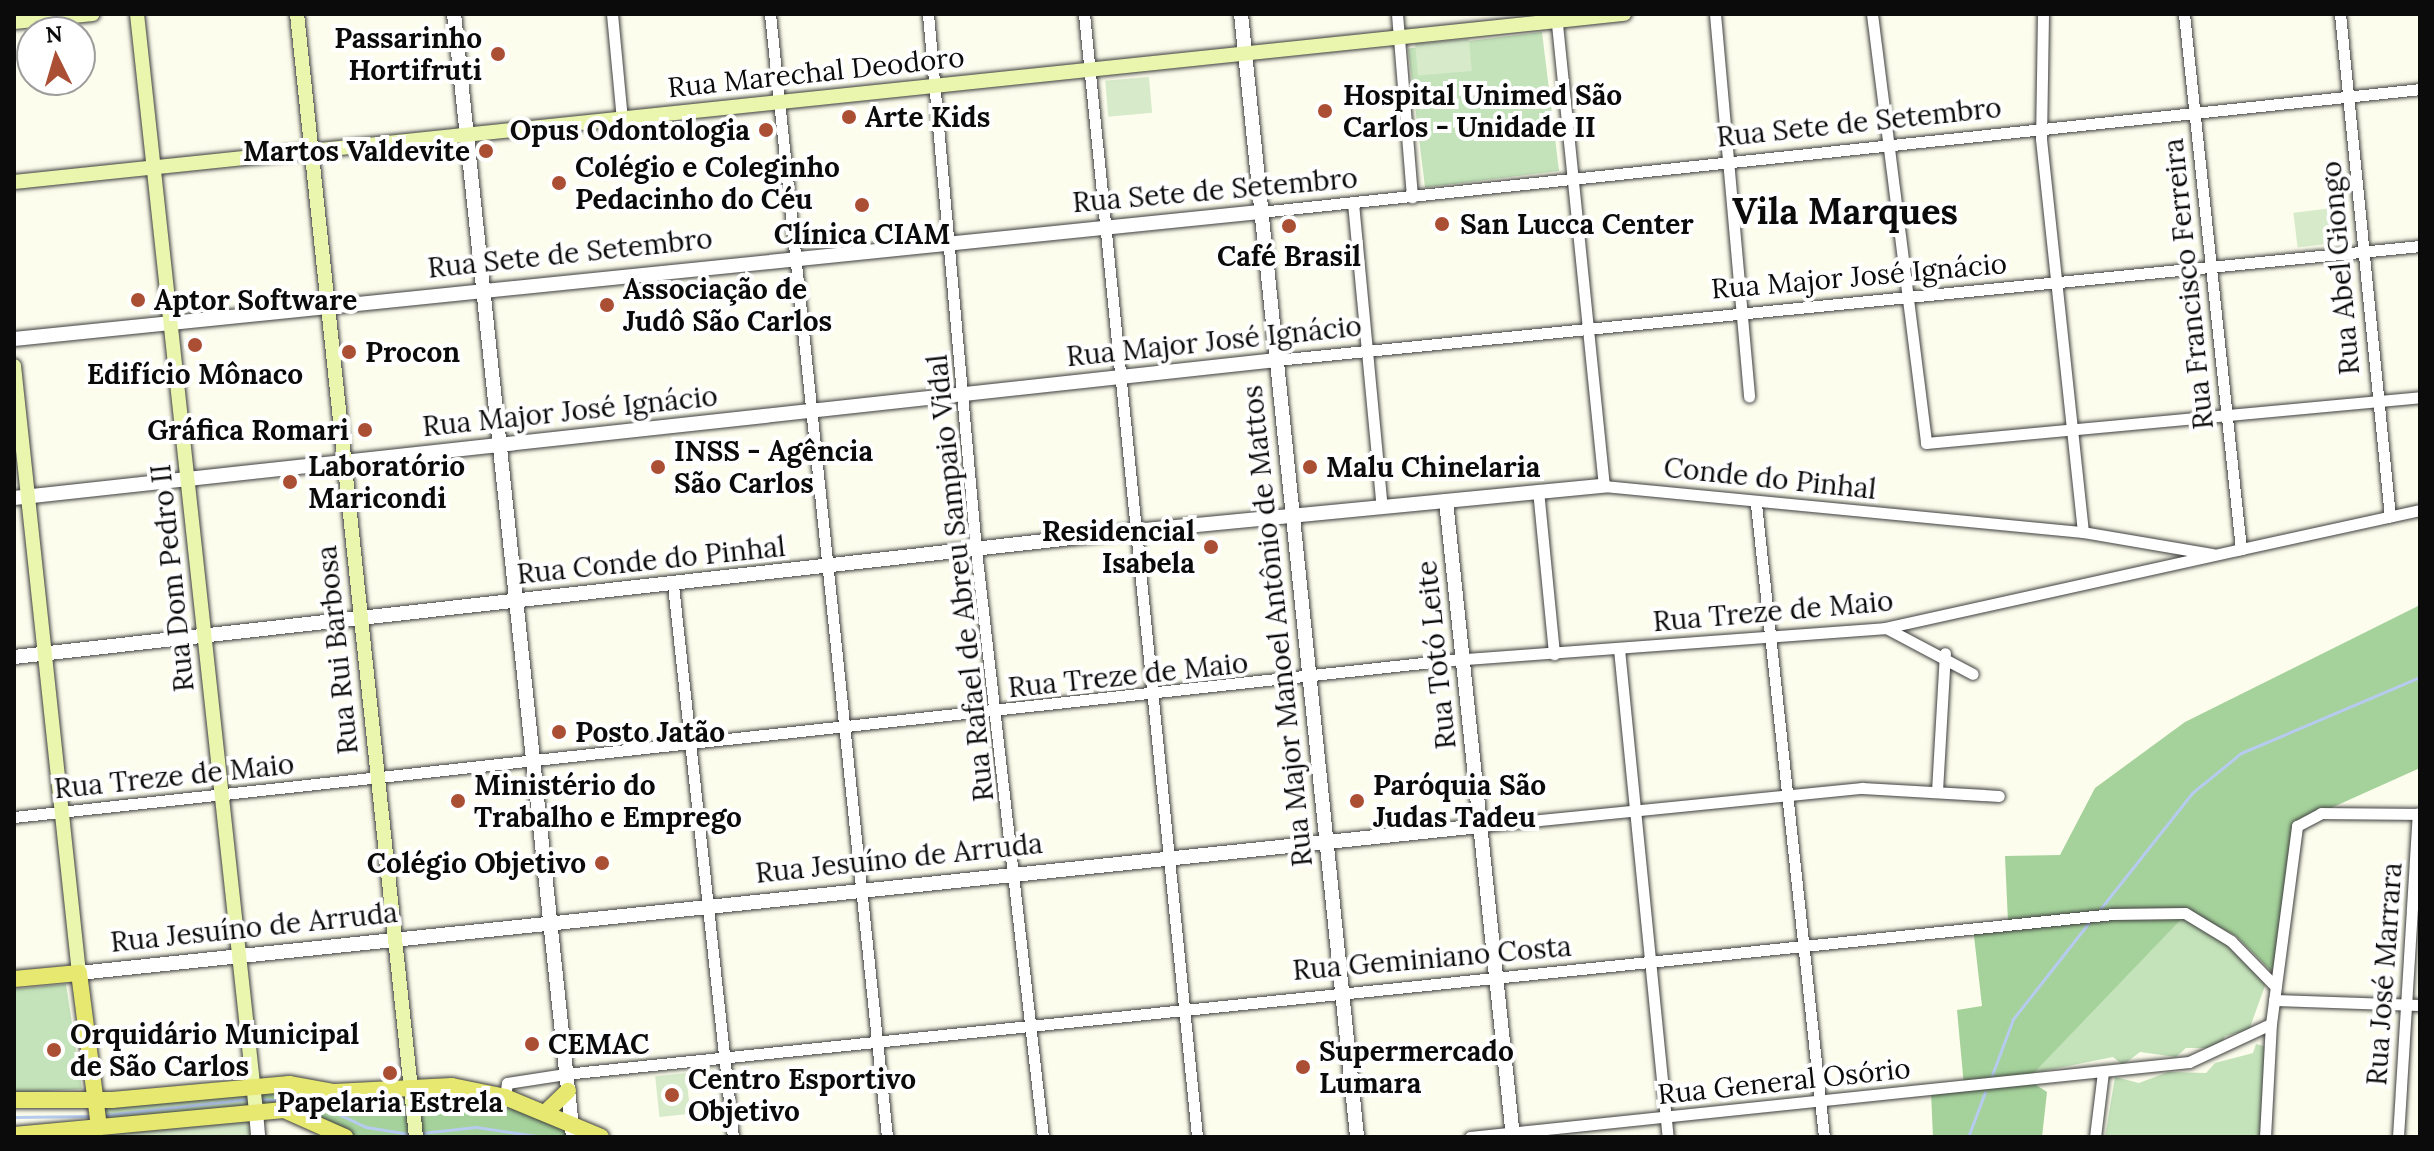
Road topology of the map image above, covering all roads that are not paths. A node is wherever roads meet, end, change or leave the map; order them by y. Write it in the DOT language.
graph roads {
  1 [pos="93,14"];
  2 [pos="137,14"];
  3 [pos="297,14"];
  4 [pos="454,14"];
  5 [pos="612,14"];
  6 [pos="770,14"];
  7 [pos="928,14"];
  8 [pos="1084,14"];
  9 [pos="1241,14"];
  10 [pos="1397,14"];
  11 [pos="1624,14"];
  12 [pos="1715,14"];
  13 [pos="1872,14"];
  14 [pos="2043,14"];
  15 [pos="2184,14"];
  16 [pos="2340,14"];
  17 [pos="1557,18"];
  18 [pos="14,22"];
  19 [pos="1399,37"];
  20 [pos="1245,54"];
  21 [pos="1090,69"];
  22 [pos="935,85"];
  23 [pos="2420,89"];
  24 [pos="2348,97"];
  25 [pos="780,102"];
  26 [pos="2194,112"];
  27 [pos="622,119"];
  28 [pos="2041,129"];
  29 [pos="467,136"];
  30 [pos="1889,144"];
  31 [pos="311,150"];
  32 [pos="1728,162"];
  33 [pos="153,167"];
  34 [pos="1573,178"];
  35 [pos="14,182"];
  36 [pos="1412,197"];
  37 [pos="1353,203"];
  38 [pos="1260,212"];
  39 [pos="1105,226"];
  40 [pos="951,241"];
  41 [pos="2420,246"];
  42 [pos="2364,253"];
  43 [pos="797,256"];
  44 [pos="2208,268"];
  45 [pos="2057,284"];
  46 [pos="484,288"];
  47 [pos="1905,298"];
  48 [pos="326,305"];
  49 [pos="1741,312"];
  50 [pos="168,320"];
  51 [pos="1588,328"];
  52 [pos="14,339"];
  53 [pos="1366,350"];
  54 [pos="1276,360"];
  55 [pos="14,366"];
  56 [pos="1120,378"];
  57 [pos="966,395"];
  58 [pos="1749,396"];
  59 [pos="2420,397"];
  60 [pos="2376,401"];
  61 [pos="811,413"];
  62 [pos="2225,415"];
  63 [pos="2072,431"];
  64 [pos="500,444"];
  65 [pos="344,460"];
  66 [pos="189,480"];
  67 [pos="1604,486"];
  68 [pos="1538,490"];
  69 [pos="21,498"];
  70 [pos="1446,501"];
  71 [pos="1756,504"];
  72 [pos="1382,507"];
  73 [pos="2420,510"];
  74 [pos="2390,517"];
  75 [pos="1293,518"];
  76 [pos="1134,531"];
  77 [pos="2083,532"];
  78 [pos="2241,549"];
  79 [pos="976,550"];
  80 [pos="825,567"];
  81 [pos="673,585"];
  82 [pos="515,601"];
  83 [pos="360,619"];
  84 [pos="1885,628"];
  85 [pos="1770,634"];
  86 [pos="203,635"];
  87 [pos="1619,649"];
  88 [pos="1945,653"];
  89 [pos="47,654"];
  90 [pos="1554,654"];
  91 [pos="14,657"];
  92 [pos="1463,663"];
  93 [pos="1973,674"];
  94 [pos="1310,679"];
  95 [pos="1151,696"];
  96 [pos="996,713"];
  97 [pos="843,730"];
  98 [pos="691,745"];
  99 [pos="537,763"];
  100 [pos="377,779"];
  101 [pos="1937,791"];
  102 [pos="1789,794"];
  103 [pos="220,795"];
  104 [pos="1999,796"];
  105 [pos="1635,810"];
  106 [pos="65,812"];
  107 [pos="2419,814"];
  108 [pos="14,817"];
  109 [pos="1480,826"];
  110 [pos="1326,840"];
  111 [pos="1166,858"];
  112 [pos="1014,872"];
  113 [pos="860,889"];
  114 [pos="707,904"];
  115 [pos="552,920"];
  116 [pos="393,937"];
  117 [pos="1805,945"];
  118 [pos="240,953"];
  119 [pos="1651,963"];
  120 [pos="79,973"];
  121 [pos="14,979"];
  122 [pos="1496,979"];
  123 [pos="2276,987"];
  124 [pos="1342,993"];
  125 [pos="2274,1000"];
  126 [pos="2407,1004"];
  127 [pos="2420,1005"];
  128 [pos="1183,1008"];
  129 [pos="2271,1024"];
  130 [pos="1030,1025"];
  131 [pos="878,1042"];
  132 [pos="725,1058"];
  133 [pos="2103,1072"];
  134 [pos="565,1074"];
  135 [pos="410,1088"];
  136 [pos="568,1091"];
  137 [pos="505,1097"];
  138 [pos="254,1099"];
  139 [pos="14,1100"];
  140 [pos="1821,1102"];
  141 [pos="545,1113"];
  142 [pos="1666,1117"];
  143 [pos="98,1119"];
  144 [pos="415,1130"];
  145 [pos="573,1133"];
  146 [pos="14,1135"];
  147 [pos="1512,1135"];
  148 [pos="258,1137"];
  149 [pos="345,1137"];
  150 [pos="601,1137"];
  151 [pos="733,1137"];
  152 [pos="887,1137"];
  153 [pos="1043,1137"];
  154 [pos="1197,1137"];
  155 [pos="1357,1137"];
  156 [pos="1470,1137"];
  157 [pos="1668,1137"];
  158 [pos="1824,1137"];
  159 [pos="2095,1137"];
  160 [pos="2265,1137"];
  161 [pos="2398,1137"];
  1 -- 18 [label="main road"];
  2 -- 33 [label="main road, Rua Dom Pedro II"];
  3 -- 31 [label="main road, Rua Rui Barbosa"];
  4 -- 29 [label="street"];
  5 -- 27 [label="street"];
  6 -- 25 [label="street"];
  7 -- 22 [label="street, Rua Rafael de Abreu Sampaio Vidal"];
  8 -- 21 [label="street"];
  9 -- 20 [label="street, Rua Major Manoel Antônio de Mattos"];
  10 -- 19 [label="street"];
  11 -- 17 [label="main road, Rua Marechal Deodoro"];
  12 -- 32 [label="street"];
  13 -- 30 [label="street"];
  14 -- 28 [label="street"];
  15 -- 26 [label="street, Rua Francisco Ferreira"];
  16 -- 24 [label="street, Rua Abel Giongo"];
  17 -- 19 [label="main road, Rua Marechal Deodoro"];
  17 -- 34 [label="street"];
  19 -- 20 [label="main road, Rua Marechal Deodoro"];
  19 -- 36 [label="street"];
  20 -- 21 [label="main road, Rua Marechal Deodoro"];
  20 -- 38 [label="street, Rua Major Manoel Antônio de Mattos"];
  21 -- 22 [label="main road, Rua Marechal Deodoro"];
  21 -- 39 [label="street"];
  22 -- 25 [label="main road, Rua Marechal Deodoro"];
  22 -- 40 [label="street, Rua Rafael de Abreu Sampaio Vidal"];
  23 -- 24 [label="street, Rua Sete de Setembro"];
  24 -- 26 [label="street, Rua Sete de Setembro"];
  24 -- 42 [label="street, Rua Abel Giongo"];
  25 -- 27 [label="main road, Rua Marechal Deodoro"];
  25 -- 43 [label="street"];
  26 -- 28 [label="street, Rua Sete de Setembro"];
  26 -- 44 [label="street, Rua Francisco Ferreira"];
  27 -- 29 [label="main road, Rua Marechal Deodoro"];
  28 -- 30 [label="street, Rua Sete de Setembro"];
  28 -- 45 [label="street"];
  29 -- 31 [label="main road, Rua Marechal Deodoro"];
  29 -- 46 [label="street"];
  30 -- 32 [label="street, Rua Sete de Setembro"];
  30 -- 47 [label="street"];
  31 -- 33 [label="main road, Rua Marechal Deodoro"];
  31 -- 48 [label="main road, Rua Rui Barbosa"];
  32 -- 34 [label="street, Rua Sete de Setembro"];
  32 -- 49 [label="street"];
  33 -- 35 [label="main road, Rua Marechal Deodoro"];
  33 -- 50 [label="main road, Rua Dom Pedro II"];
  34 -- 36 [label="street, Rua Sete de Setembro"];
  34 -- 51 [label="street"];
  36 -- 37 [label="street, Rua Sete de Setembro"];
  37 -- 38 [label="street, Rua Sete de Setembro"];
  37 -- 53 [label="street"];
  38 -- 39 [label="street, Rua Sete de Setembro"];
  38 -- 54 [label="street, Rua Major Manoel Antônio de Mattos"];
  39 -- 40 [label="street, Rua Sete de Setembro"];
  39 -- 56 [label="street"];
  40 -- 43 [label="street, Rua Sete de Setembro"];
  40 -- 57 [label="street, Rua Rafael de Abreu Sampaio Vidal"];
  41 -- 42 [label="street, Rua Major José Ignácio"];
  42 -- 44 [label="street, Rua Major José Ignácio"];
  42 -- 60 [label="street, Rua Abel Giongo"];
  43 -- 46 [label="street, Rua Sete de Setembro"];
  43 -- 61 [label="street"];
  44 -- 45 [label="street, Rua Major José Ignácio"];
  44 -- 62 [label="street, Rua Francisco Ferreira"];
  45 -- 47 [label="street, Rua Major José Ignácio"];
  45 -- 63 [label="street"];
  46 -- 48 [label="street, Rua Sete de Setembro"];
  46 -- 64 [label="street"];
  47 -- 49 [label="street, Rua Major José Ignácio"];
  47 -- 63 [label="street"];
  48 -- 50 [label="street, Rua Sete de Setembro"];
  48 -- 65 [label="main road, Rua Rui Barbosa"];
  49 -- 51 [label="street, Rua Major José Ignácio"];
  49 -- 58 [label="street"];
  50 -- 52 [label="street, Rua Sete de Setembro"];
  50 -- 66 [label="main road, Rua Dom Pedro II"];
  51 -- 53 [label="street, Rua Major José Ignácio"];
  51 -- 67 [label="street"];
  53 -- 54 [label="street, Rua Major José Ignácio"];
  53 -- 72 [label="street"];
  54 -- 56 [label="street, Rua Major José Ignácio"];
  54 -- 75 [label="street, Rua Major Manoel Antônio de Mattos"];
  55 -- 69 [label="main road"];
  56 -- 57 [label="street, Rua Major José Ignácio"];
  56 -- 76 [label="street"];
  57 -- 61 [label="street, Rua Major José Ignácio"];
  57 -- 79 [label="street, Rua Rafael de Abreu Sampaio Vidal"];
  59 -- 60 [label="street"];
  60 -- 62 [label="street"];
  60 -- 74 [label="street, Rua Abel Giongo"];
  61 -- 64 [label="street, Rua Major José Ignácio"];
  61 -- 80 [label="street"];
  62 -- 63 [label="street"];
  62 -- 78 [label="street, Rua Francisco Ferreira"];
  63 -- 77 [label="street"];
  64 -- 65 [label="street, Rua Major José Ignácio"];
  64 -- 82 [label="street"];
  65 -- 66 [label="street, Rua Major José Ignácio"];
  65 -- 83 [label="main road, Rua Rui Barbosa"];
  66 -- 69 [label="street, Rua Major José Ignácio"];
  66 -- 86 [label="main road, Rua Dom Pedro II"];
  67 -- 68 [label="street, Conde do Pinhal"];
  67 -- 71 [label="street, Conde do Pinhal"];
  68 -- 70 [label="street, Conde do Pinhal"];
  68 -- 90 [label="street"];
  69 -- 89 [label="main road"];
  70 -- 72 [label="street, Conde do Pinhal"];
  70 -- 92 [label="street, Rua Totó Leite"];
  71 -- 77 [label="street, Conde do Pinhal"];
  71 -- 85 [label="street"];
  72 -- 75 [label="street, Conde do Pinhal"];
  73 -- 74 [label="street"];
  74 -- 78 [label="street"];
  75 -- 76 [label="street, Rua Conde do Pinhal"];
  75 -- 94 [label="street, Rua Major Manoel Antônio de Mattos"];
  76 -- 79 [label="street, Rua Conde do Pinhal"];
  76 -- 95 [label="street"];
  77 -- 78 [label="street, Conde do Pinhal"];
  78 -- 84 [label="street, Rua Treze de Maio"];
  79 -- 80 [label="street, Rua Conde do Pinhal"];
  79 -- 96 [label="street, Rua Rafael de Abreu Sampaio Vidal"];
  80 -- 81 [label="street, Rua Conde do Pinhal"];
  80 -- 97 [label="street"];
  81 -- 82 [label="street, Rua Conde do Pinhal"];
  81 -- 98 [label="street"];
  82 -- 83 [label="street, Rua Conde do Pinhal"];
  82 -- 99 [label="street"];
  83 -- 86 [label="street, Rua Conde do Pinhal"];
  83 -- 100 [label="main road, Rua Rui Barbosa"];
  84 -- 85 [label="street, Rua Treze de Maio"];
  84 -- 88 [label="street"];
  85 -- 87 [label="street, Rua Treze de Maio"];
  85 -- 102 [label="street"];
  86 -- 89 [label="street, Rua Conde do Pinhal"];
  86 -- 103 [label="main road, Rua Dom Pedro II"];
  87 -- 90 [label="street, Rua Treze de Maio"];
  87 -- 105 [label="street"];
  88 -- 93 [label="street"];
  88 -- 101 [label="street"];
  89 -- 91 [label="street, Rua Conde do Pinhal"];
  89 -- 106 [label="main road"];
  90 -- 92 [label="street, Rua Treze de Maio"];
  92 -- 94 [label="street, Rua Treze de Maio"];
  92 -- 109 [label="street, Rua Totó Leite"];
  94 -- 95 [label="street, Rua Treze de Maio"];
  94 -- 110 [label="street, Rua Major Manoel Antônio de Mattos"];
  95 -- 96 [label="street, Rua Treze de Maio"];
  95 -- 111 [label="street"];
  96 -- 97 [label="street, Rua Treze de Maio"];
  96 -- 112 [label="street, Rua Rafael de Abreu Sampaio Vidal"];
  97 -- 98 [label="street, Rua Treze de Maio"];
  97 -- 113 [label="street"];
  98 -- 99 [label="street, Rua Treze de Maio"];
  98 -- 114 [label="street"];
  99 -- 100 [label="street, Rua Treze de Maio"];
  99 -- 115 [label="street"];
  100 -- 103 [label="street, Rua Treze de Maio"];
  100 -- 116 [label="main road, Rua Rui Barbosa"];
  101 -- 102 [label="street, Rua Jesuíno de Arruda"];
  101 -- 104 [label="street, Rua Jesuíno de Arruda"];
  102 -- 105 [label="street, Rua Jesuíno de Arruda"];
  102 -- 117 [label="street"];
  103 -- 106 [label="street, Rua Treze de Maio"];
  103 -- 118 [label="main road, Rua Dom Pedro II"];
  105 -- 109 [label="street, Rua Jesuíno de Arruda"];
  105 -- 119 [label="street"];
  106 -- 108 [label="street, Rua Treze de Maio"];
  106 -- 120 [label="main road"];
  107 -- 123 [label="street"];
  107 -- 126 [label="street, Rua José Marrara"];
  109 -- 110 [label="street, Rua Jesuíno de Arruda"];
  109 -- 122 [label="street, Rua Totó Leite"];
  110 -- 111 [label="street, Rua Jesuíno de Arruda"];
  110 -- 124 [label="street, Rua Major Manoel Antônio de Mattos"];
  111 -- 112 [label="street, Rua Jesuíno de Arruda"];
  111 -- 128 [label="street"];
  112 -- 113 [label="street, Rua Jesuíno de Arruda"];
  112 -- 130 [label="street, Rua Rafael de Abreu Sampaio Vidal"];
  113 -- 114 [label="street, Rua Jesuíno de Arruda"];
  113 -- 131 [label="street"];
  114 -- 115 [label="street, Rua Jesuíno de Arruda"];
  114 -- 132 [label="street"];
  115 -- 116 [label="street, Rua Jesuíno de Arruda"];
  115 -- 134 [label="street"];
  116 -- 118 [label="street, Rua Jesuíno de Arruda"];
  116 -- 135 [label="main road, Rua Rui Barbosa"];
  117 -- 119 [label="street, Rua Geminiano Costa"];
  117 -- 123 [label="street, Rua Geminiano Costa"];
  117 -- 140 [label="street"];
  118 -- 120 [label="street, Rua Jesuíno de Arruda"];
  118 -- 138 [label="main road, Rua Dom Pedro II"];
  119 -- 122 [label="street, Rua Geminiano Costa"];
  119 -- 142 [label="street"];
  120 -- 121 [label="main road, Rua Jesuíno de Arruda"];
  120 -- 143 [label="main road"];
  122 -- 124 [label="street, Rua Geminiano Costa"];
  122 -- 147 [label="street, Rua Totó Leite"];
  123 -- 125 [label="street"];
  124 -- 128 [label="street, Rua Geminiano Costa"];
  124 -- 155 [label="street, Rua Major Manoel Antônio de Mattos"];
  125 -- 126 [label="street"];
  125 -- 129 [label="street"];
  126 -- 127 [label="street"];
  126 -- 161 [label="street, Rua José Marrara"];
  128 -- 130 [label="street, Rua Geminiano Costa"];
  128 -- 154 [label="street"];
  129 -- 133 [label="street, Rua General Osório"];
  129 -- 160 [label="street"];
  130 -- 131 [label="street, Rua Geminiano Costa"];
  130 -- 153 [label="street, Rua Rafael de Abreu Sampaio Vidal"];
  131 -- 132 [label="street, Rua Geminiano Costa"];
  131 -- 152 [label="street"];
  132 -- 134 [label="street, Rua Geminiano Costa"];
  132 -- 151 [label="street"];
  133 -- 140 [label="street, Rua General Osório"];
  133 -- 159 [label="street"];
  134 -- 136 [label="street"];
  134 -- 137 [label="street, Rua Geminiano Costa"];
  135 -- 137 [label="main road"];
  135 -- 138 [label="main road"];
  135 -- 144 [label="main road, Rua Rui Barbosa"];
  136 -- 141 [label="main road"];
  136 -- 145 [label="street"];
  137 -- 141 [label="main road"];
  138 -- 143 [label="main road"];
  138 -- 143 [label="main road"];
  138 -- 148 [label="street, Rua Dom Pedro II"];
  138 -- 149 [label="main road"];
  139 -- 143 [label="main road"];
  140 -- 142 [label="street, Rua General Osório"];
  140 -- 158 [label="street"];
  141 -- 145 [label="main road"];
  142 -- 147 [label="street, Rua General Osório"];
  142 -- 157 [label="street"];
  143 -- 146 [label="main road"];
  145 -- 150 [label="main road"];
  147 -- 156 [label="street, Rua General Osório"];
}
